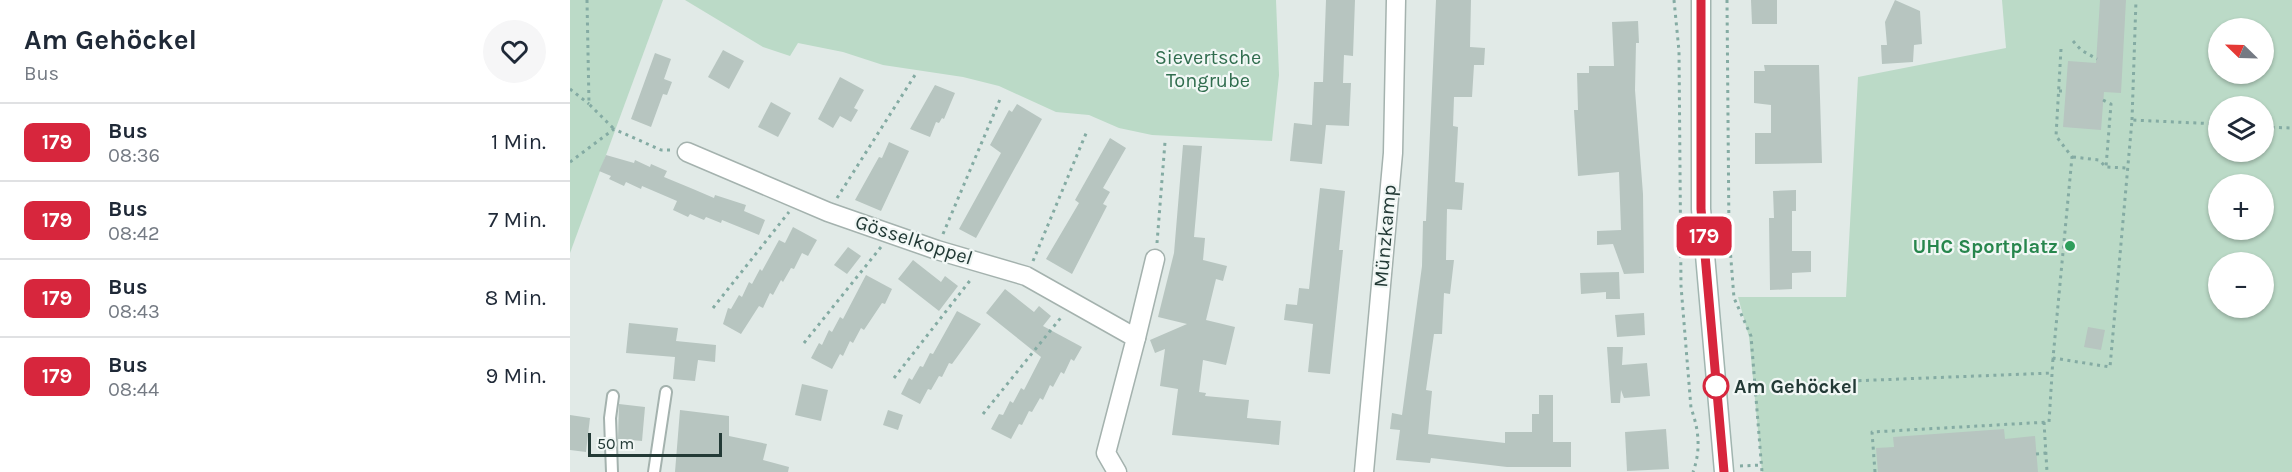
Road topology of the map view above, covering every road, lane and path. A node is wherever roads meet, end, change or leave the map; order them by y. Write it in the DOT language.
graph roads {
  1 [pos="587,0"];
  2 [pos="1396,0"];
  3 [pos="1674,0"];
  4 [pos="1701,0"];
  5 [pos="1727,0"];
  6 [pos="2136,0"];
  7 [pos="2073,41"];
  8 [pos="2061,49"];
  9 [pos="2097,59"];
  10 [pos="915,75"];
  11 [pos="570,89"];
  12 [pos="2059,91"];
  13 [pos="2066,91"];
  14 [pos="1001,97"];
  15 [pos="2103,100"];
  16 [pos="590,104"];
  17 [pos="2132,120"];
  18 [pos="2208,124"];
  19 [pos="2274,127"];
  20 [pos="2292,128"];
  21 [pos="614,129"];
  22 [pos="1087,131"];
  23 [pos="1165,142"];
  24 [pos="687,152"];
  25 [pos="2072,157"];
  26 [pos="570,162"];
  27 [pos="2106,167"];
  28 [pos="2128,168"];
  29 [pos="799,199"];
  30 [pos="828,212"];
  31 [pos="891,234"];
  32 [pos="937,250"];
  33 [pos="1155,259"];
  34 [pos="984,262"];
  35 [pos="1026,276"];
  36 [pos="1073,302"];
  37 [pos="713,308"];
  38 [pos="1136,338"];
  39 [pos="804,343"];
  40 [pos="2053,358"];
  41 [pos="2052,373"];
  42 [pos="894,378"];
  43 [pos="1851,381"];
  44 [pos="666,392"];
  45 [pos="613,396"];
  46 [pos="983,414"];
  47 [pos="2044,422"];
  48 [pos="2046,453"];
  49 [pos="2036,454"];
  50 [pos="1762,465"];
  51 [pos="1746,466"];
  52 [pos="1702,469"];
  53 [pos="1694,471"];
  54 [pos="612,472"];
  55 [pos="654,472"];
  56 [pos="1117,472"];
  57 [pos="1364,472"];
  58 [pos="1724,472"];
  59 [pos="1762,472"];
  60 [pos="1875,472"];
  61 [pos="2047,472"];
  1 -- 16 [label="path"];
  2 -- 57 [label="street, Münzkamp"];
  3 -- 53 [label="path"];
  4 -- 58 [label="street"];
  5 -- 50 [label="path"];
  6 -- 17 [label="path"];
  7 -- 9 [label="path"];
  8 -- 12 [label="path"];
  10 -- 30 [label="path"];
  11 -- 16 [label="path"];
  12 -- 13 [label="path"];
  12 -- 25 [label="path"];
  14 -- 32 [label="path"];
  15 -- 27 [label="path"];
  16 -- 21 [label="path"];
  17 -- 18 [label="path"];
  17 -- 28 [label="path"];
  19 -- 20 [label="path"];
  21 -- 24 [label="path"];
  21 -- 26 [label="path"];
  22 -- 35 [label="path"];
  23 -- 33 [label="path"];
  24 -- 29 [label="street, Gösselkoppel"];
  25 -- 27 [label="path"];
  25 -- 40 [label="path"];
  27 -- 28 [label="path"];
  28 -- 40 [label="path"];
  29 -- 30 [label="street, Gösselkoppel"];
  29 -- 37 [label="path"];
  30 -- 31 [label="street, Gösselkoppel"];
  31 -- 32 [label="street, Gösselkoppel"];
  31 -- 39 [label="path"];
  32 -- 34 [label="street, Gösselkoppel"];
  33 -- 38 [label="street"];
  34 -- 35 [label="street, Gösselkoppel"];
  34 -- 42 [label="path"];
  35 -- 36 [label="street, Gösselkoppel"];
  36 -- 38 [label="street, Gösselkoppel"];
  36 -- 46 [label="path"];
  38 -- 56 [label="street"];
  40 -- 41 [label="path"];
  41 -- 43 [label="path"];
  41 -- 47 [label="path"];
  44 -- 55 [label="lane"];
  45 -- 54 [label="lane"];
  47 -- 48 [label="path"];
  47 -- 60 [label="path"];
  48 -- 49 [label="path"];
  48 -- 61 [label="path"];
  50 -- 51 [label="path"];
  50 -- 59 [label="path"];
  52 -- 53 [label="path"];
}
